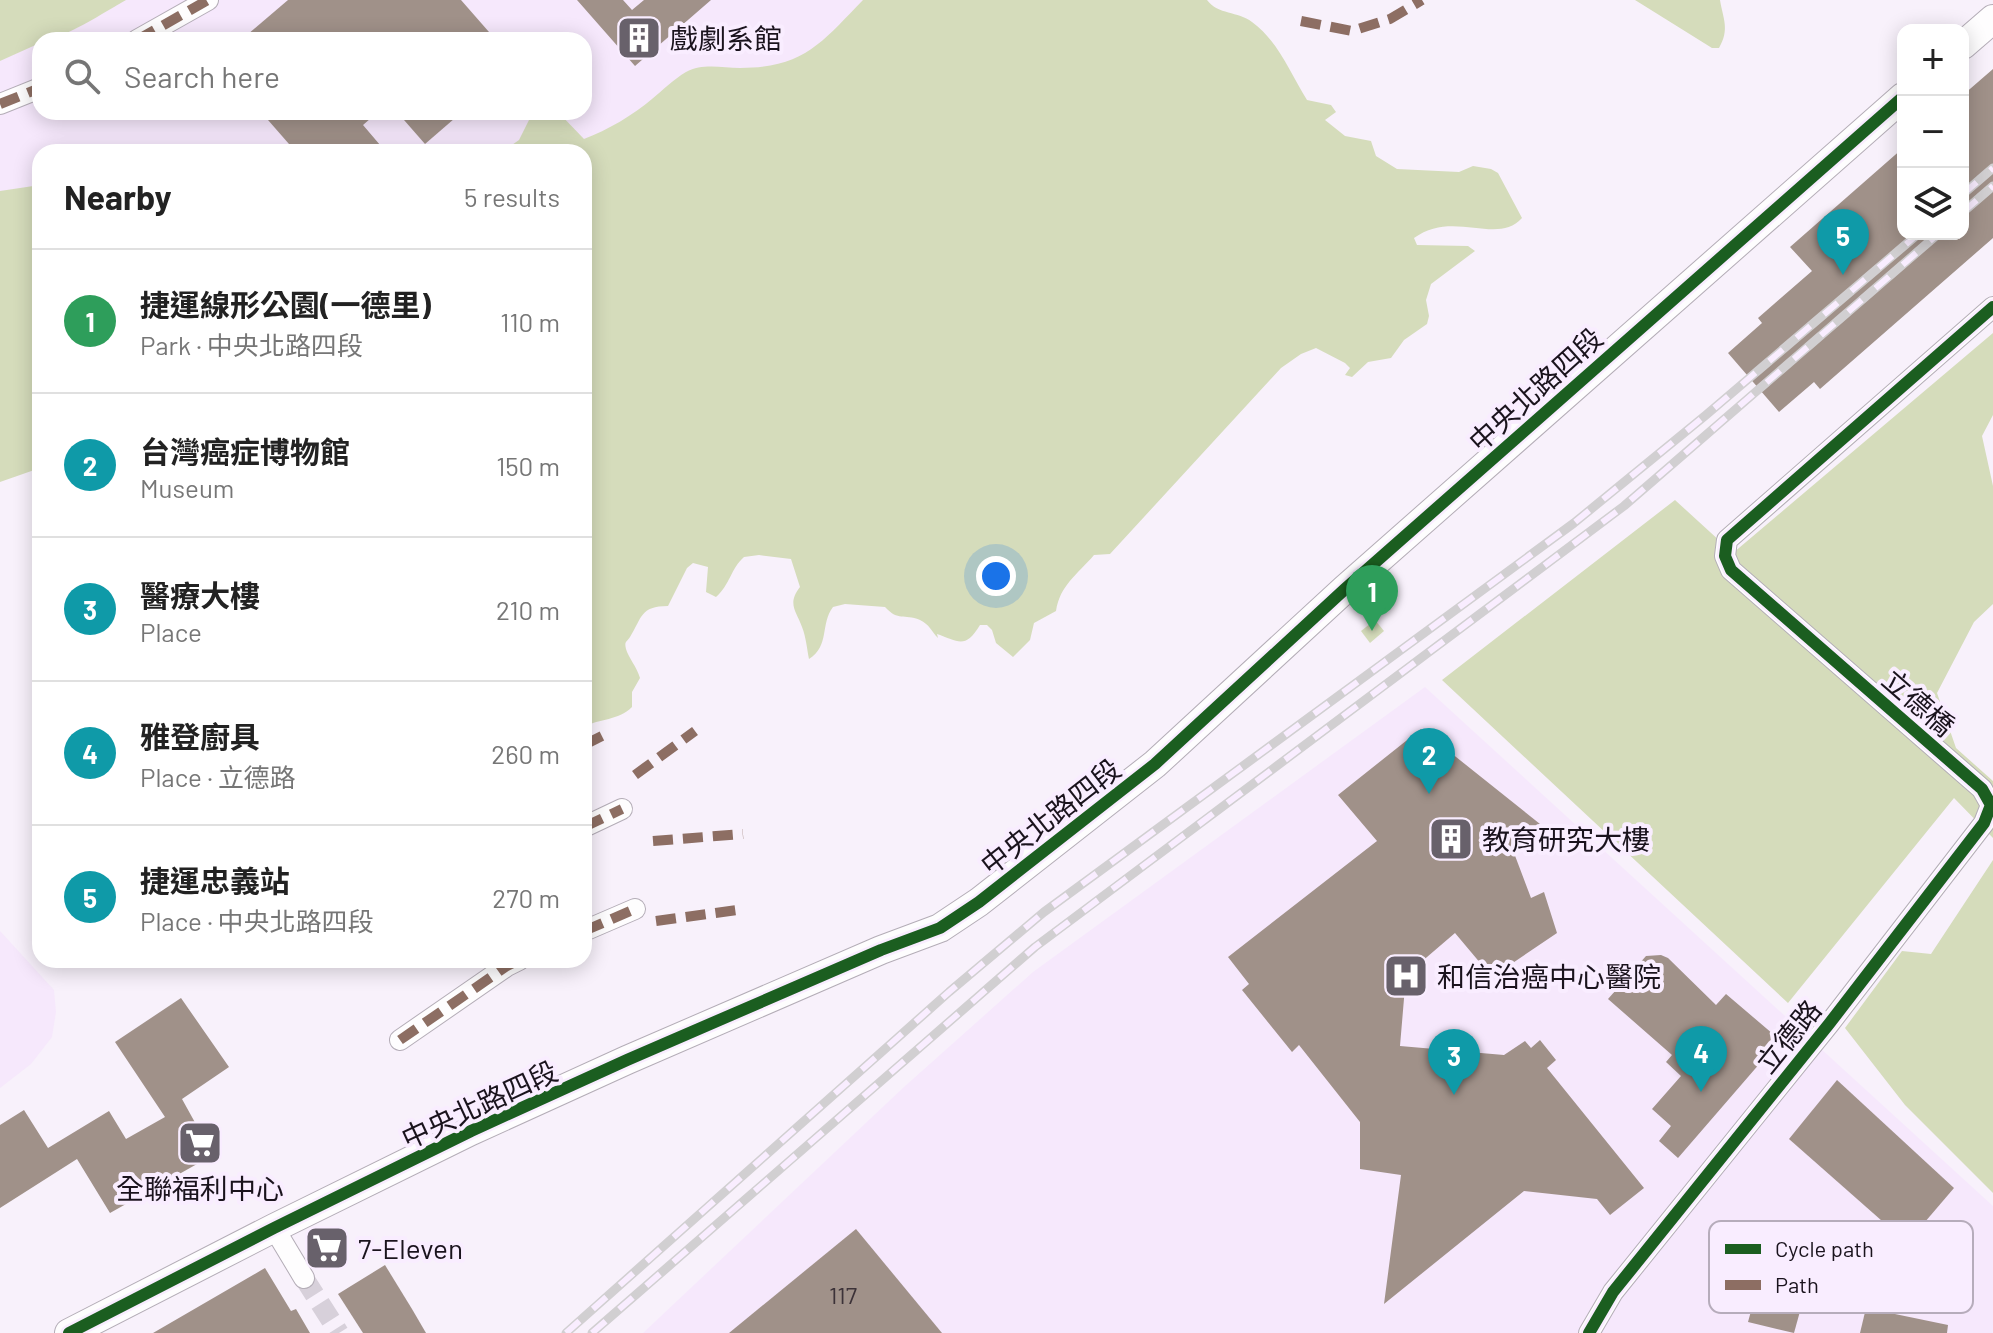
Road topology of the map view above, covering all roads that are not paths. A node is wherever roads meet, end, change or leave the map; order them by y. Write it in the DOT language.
graph roads {
  1 [pos="208,0"];
  2 [pos="1993,19"];
  3 [pos="151,32"];
  4 [pos="1969,40"];
  5 [pos="32,91"];
  6 [pos="1897,102"];
  7 [pos="0,104"];
  8 [pos="1993,307"];
  9 [pos="1991,805"];
  10 [pos="622,809"];
  11 [pos="592,823"];
  12 [pos="635,909"];
  13 [pos="592,928"];
  14 [pos="502,968"];
  15 [pos="400,1040"];
  16 [pos="274,1228"];
  17 [pos="304,1278"];
  18 [pos="69,1333"];
  19 [pos="1589,1333"];
  1 -- 3 [label="street"];
  2 -- 4 [label="street"];
  5 -- 7 [label="street"];
  6 -- 16 [label="street, 中央北路四段"];
  8 -- 9 [label="street, 立德橋"];
  9 -- 19 [label="street, 立德路"];
  10 -- 11 [label="street"];
  12 -- 13 [label="street"];
  14 -- 15 [label="street"];
  16 -- 17 [label="street"];
  16 -- 18 [label="street, 中央北路四段"];
}
